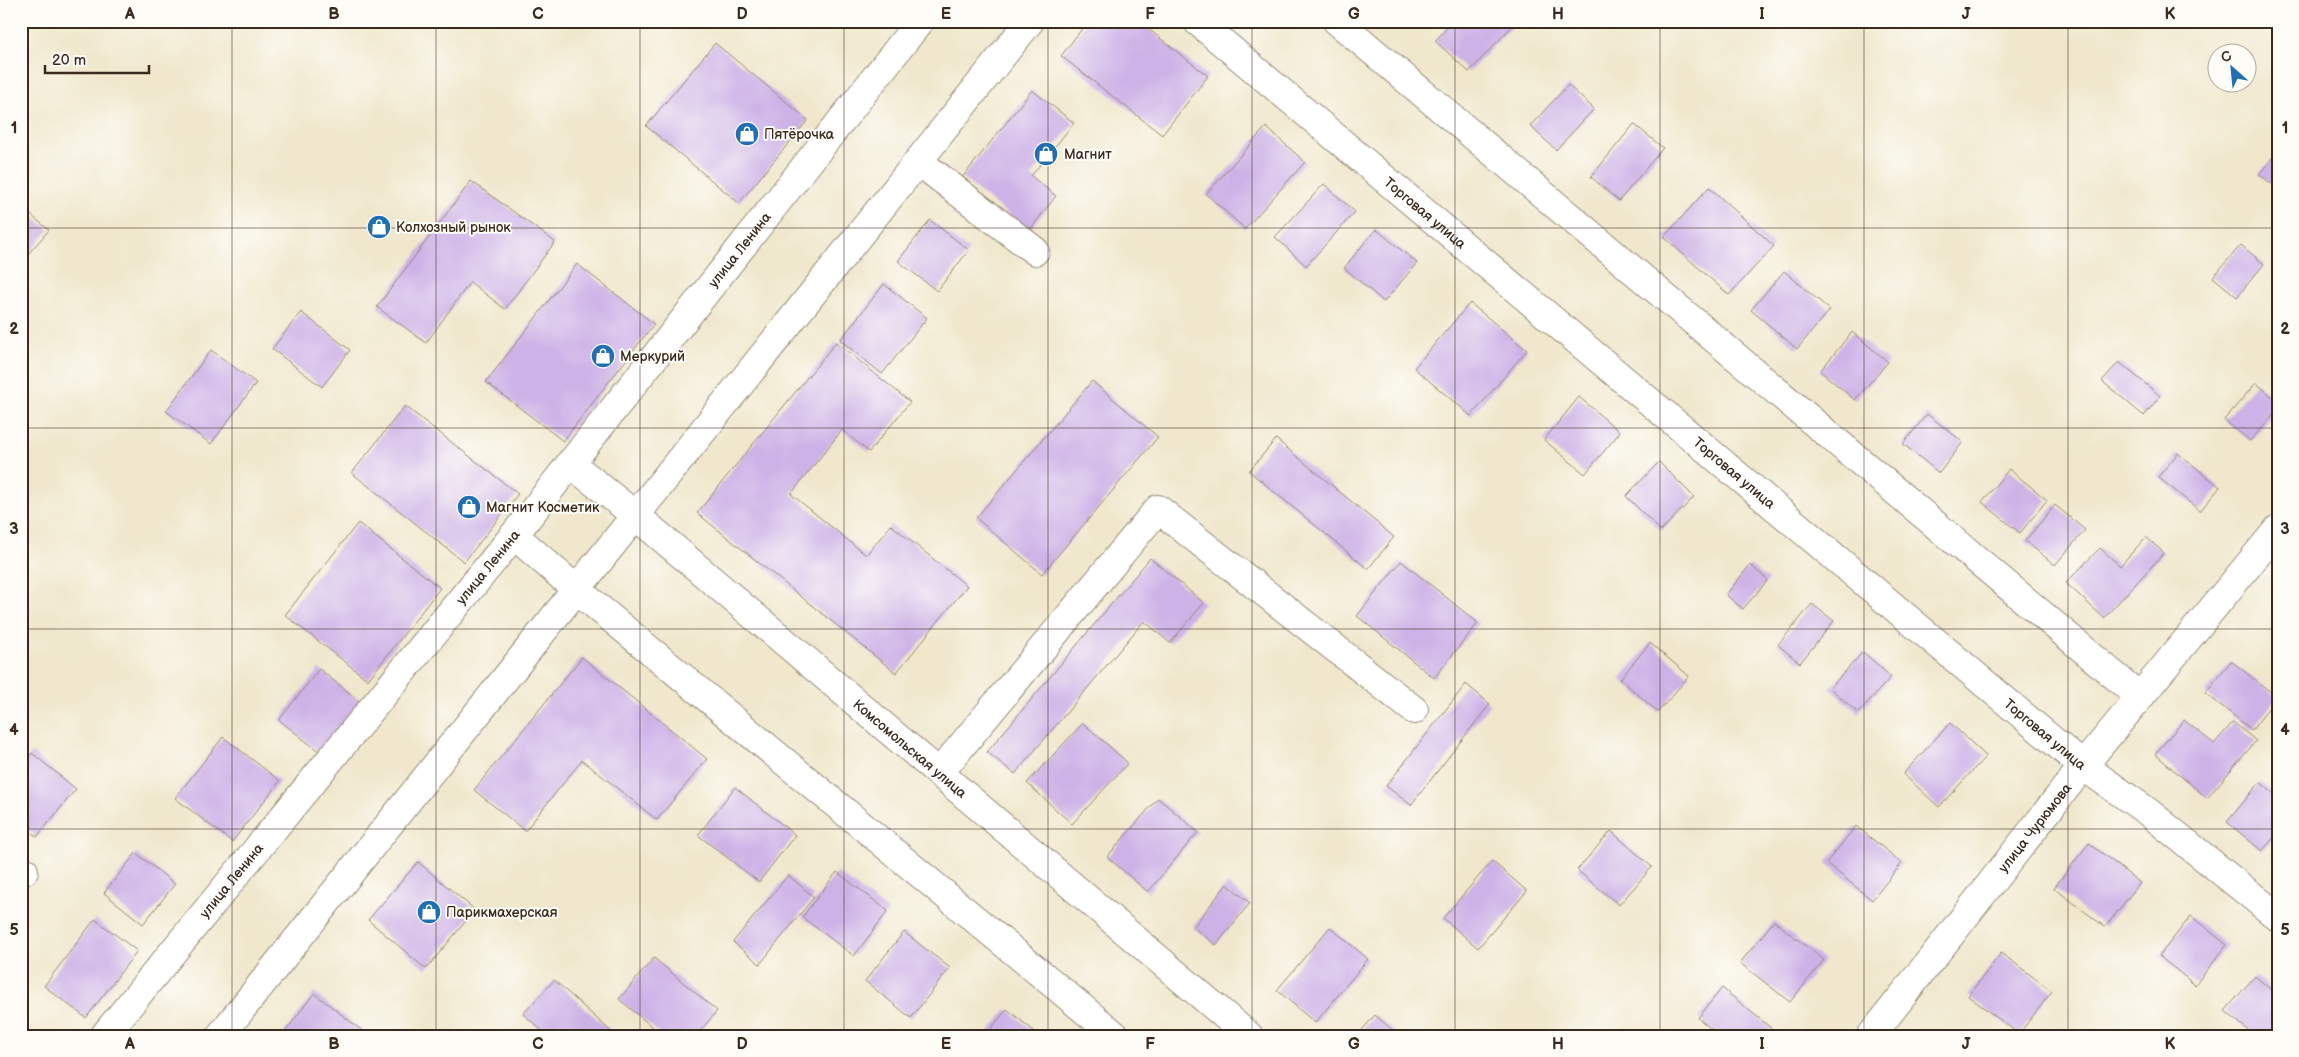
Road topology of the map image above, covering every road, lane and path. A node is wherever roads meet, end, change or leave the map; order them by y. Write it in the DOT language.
graph roads {
  1 [pos="920,21"];
  2 [pos="1030,21"];
  3 [pos="1197,21"];
  4 [pos="1337,21"];
  5 [pos="918,161"];
  6 [pos="1035,251"];
  7 [pos="570,463"];
  8 [pos="635,515"];
  9 [pos="2278,529"];
  10 [pos="514,535"];
  11 [pos="577,590"];
  12 [pos="2140,697"];
  13 [pos="1414,710"];
  14 [pos="2083,766"];
  15 [pos="939,773"];
  16 [pos="2278,917"];
  17 [pos="104,1036"];
  18 [pos="220,1036"];
  19 [pos="1116,1036"];
  20 [pos="1249,1036"];
  21 [pos="1871,1036"];
  1 -- 7 [label="street, улица Ленина"];
  2 -- 5 [label="street"];
  3 -- 14 [label="street, Торговая улица"];
  4 -- 12 [label="street"];
  5 -- 6 [label="street"];
  5 -- 8 [label="street"];
  7 -- 8 [label="street, Комсомольская улица"];
  7 -- 10 [label="street, улица Ленина"];
  8 -- 11 [label="street"];
  8 -- 15 [label="street, Комсомольская улица"];
  9 -- 12 [label="street, улица Чурюмова"];
  10 -- 11 [label="street"];
  10 -- 17 [label="street, улица Ленина"];
  11 -- 18 [label="street"];
  11 -- 19 [label="street"];
  12 -- 14 [label="street, улица Чурюмова"];
  13 -- 15 [label="street"];
  14 -- 16 [label="street, Торговая улица"];
  14 -- 21 [label="street, улица Чурюмова"];
  15 -- 20 [label="street, Комсомольская улица"];
}
